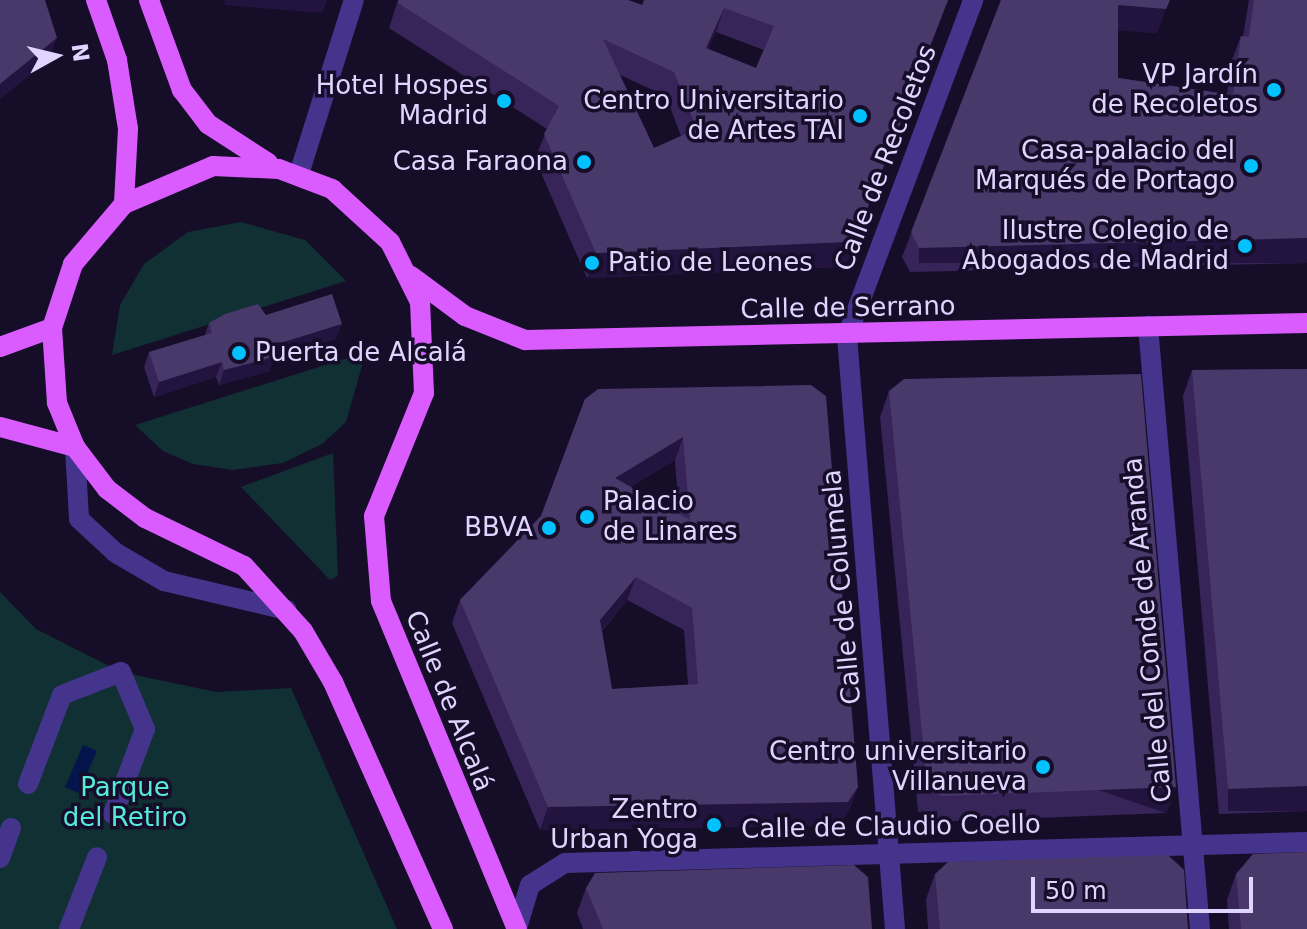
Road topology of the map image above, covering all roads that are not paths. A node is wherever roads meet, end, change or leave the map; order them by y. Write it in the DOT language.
graph roads {
  1 [pos="96,0"];
  2 [pos="149,0"];
  3 [pos="354,0"];
  4 [pos="973,0"];
  5 [pos="279,169"];
  6 [pos="299,174"];
  7 [pos="124,204"];
  8 [pos="408,273"];
  9 [pos="1307,323"];
  10 [pos="1148,326"];
  11 [pos="52,328"];
  12 [pos="847,336"];
  13 [pos="0,347"];
  14 [pos="0,427"];
  15 [pos="75,447"];
  16 [pos="287,610"];
  17 [pos="28,784"];
  18 [pos="113,814"];
  19 [pos="11,828"];
  20 [pos="1307,842"];
  21 [pos="1193,846"];
  22 [pos="889,852"];
  23 [pos="97,857"];
  24 [pos="0,858"];
  25 [pos="69,929"];
  26 [pos="443,929"];
  27 [pos="517,929"];
  28 [pos="895,929"];
  29 [pos="1200,929"];
  1 -- 7 [label="main road"];
  2 -- 5 [label="main road"];
  3 -- 6 [label="street"];
  4 -- 12 [label="street, Calle de Recoletos"];
  5 -- 6 [label="main road"];
  5 -- 7 [label="main road"];
  6 -- 8 [label="main road"];
  7 -- 11 [label="main road"];
  8 -- 12 [label="main road, Calle de Serrano"];
  8 -- 27 [label="main road, Calle de Alcalá"];
  9 -- 10 [label="main road, Calle de Serrano"];
  10 -- 12 [label="main road, Calle de Serrano"];
  10 -- 21 [label="street, Calle del Conde de Aranda"];
  11 -- 13 [label="main road"];
  11 -- 15 [label="main road"];
  12 -- 22 [label="street, Calle de Columela"];
  14 -- 15 [label="main road"];
  15 -- 16 [label="main road"];
  15 -- 16 [label="street"];
  16 -- 26 [label="main road"];
  17 -- 18 [label="street"];
  19 -- 24 [label="street"];
  20 -- 21 [label="street, Calle de Claudio Coello"];
  21 -- 22 [label="street, Calle de Claudio Coello"];
  21 -- 29 [label="street, Calle del Conde de Aranda"];
  22 -- 27 [label="street, Calle de Claudio Coello"];
  22 -- 28 [label="street, Calle de Columela"];
  23 -- 25 [label="street"];
}
